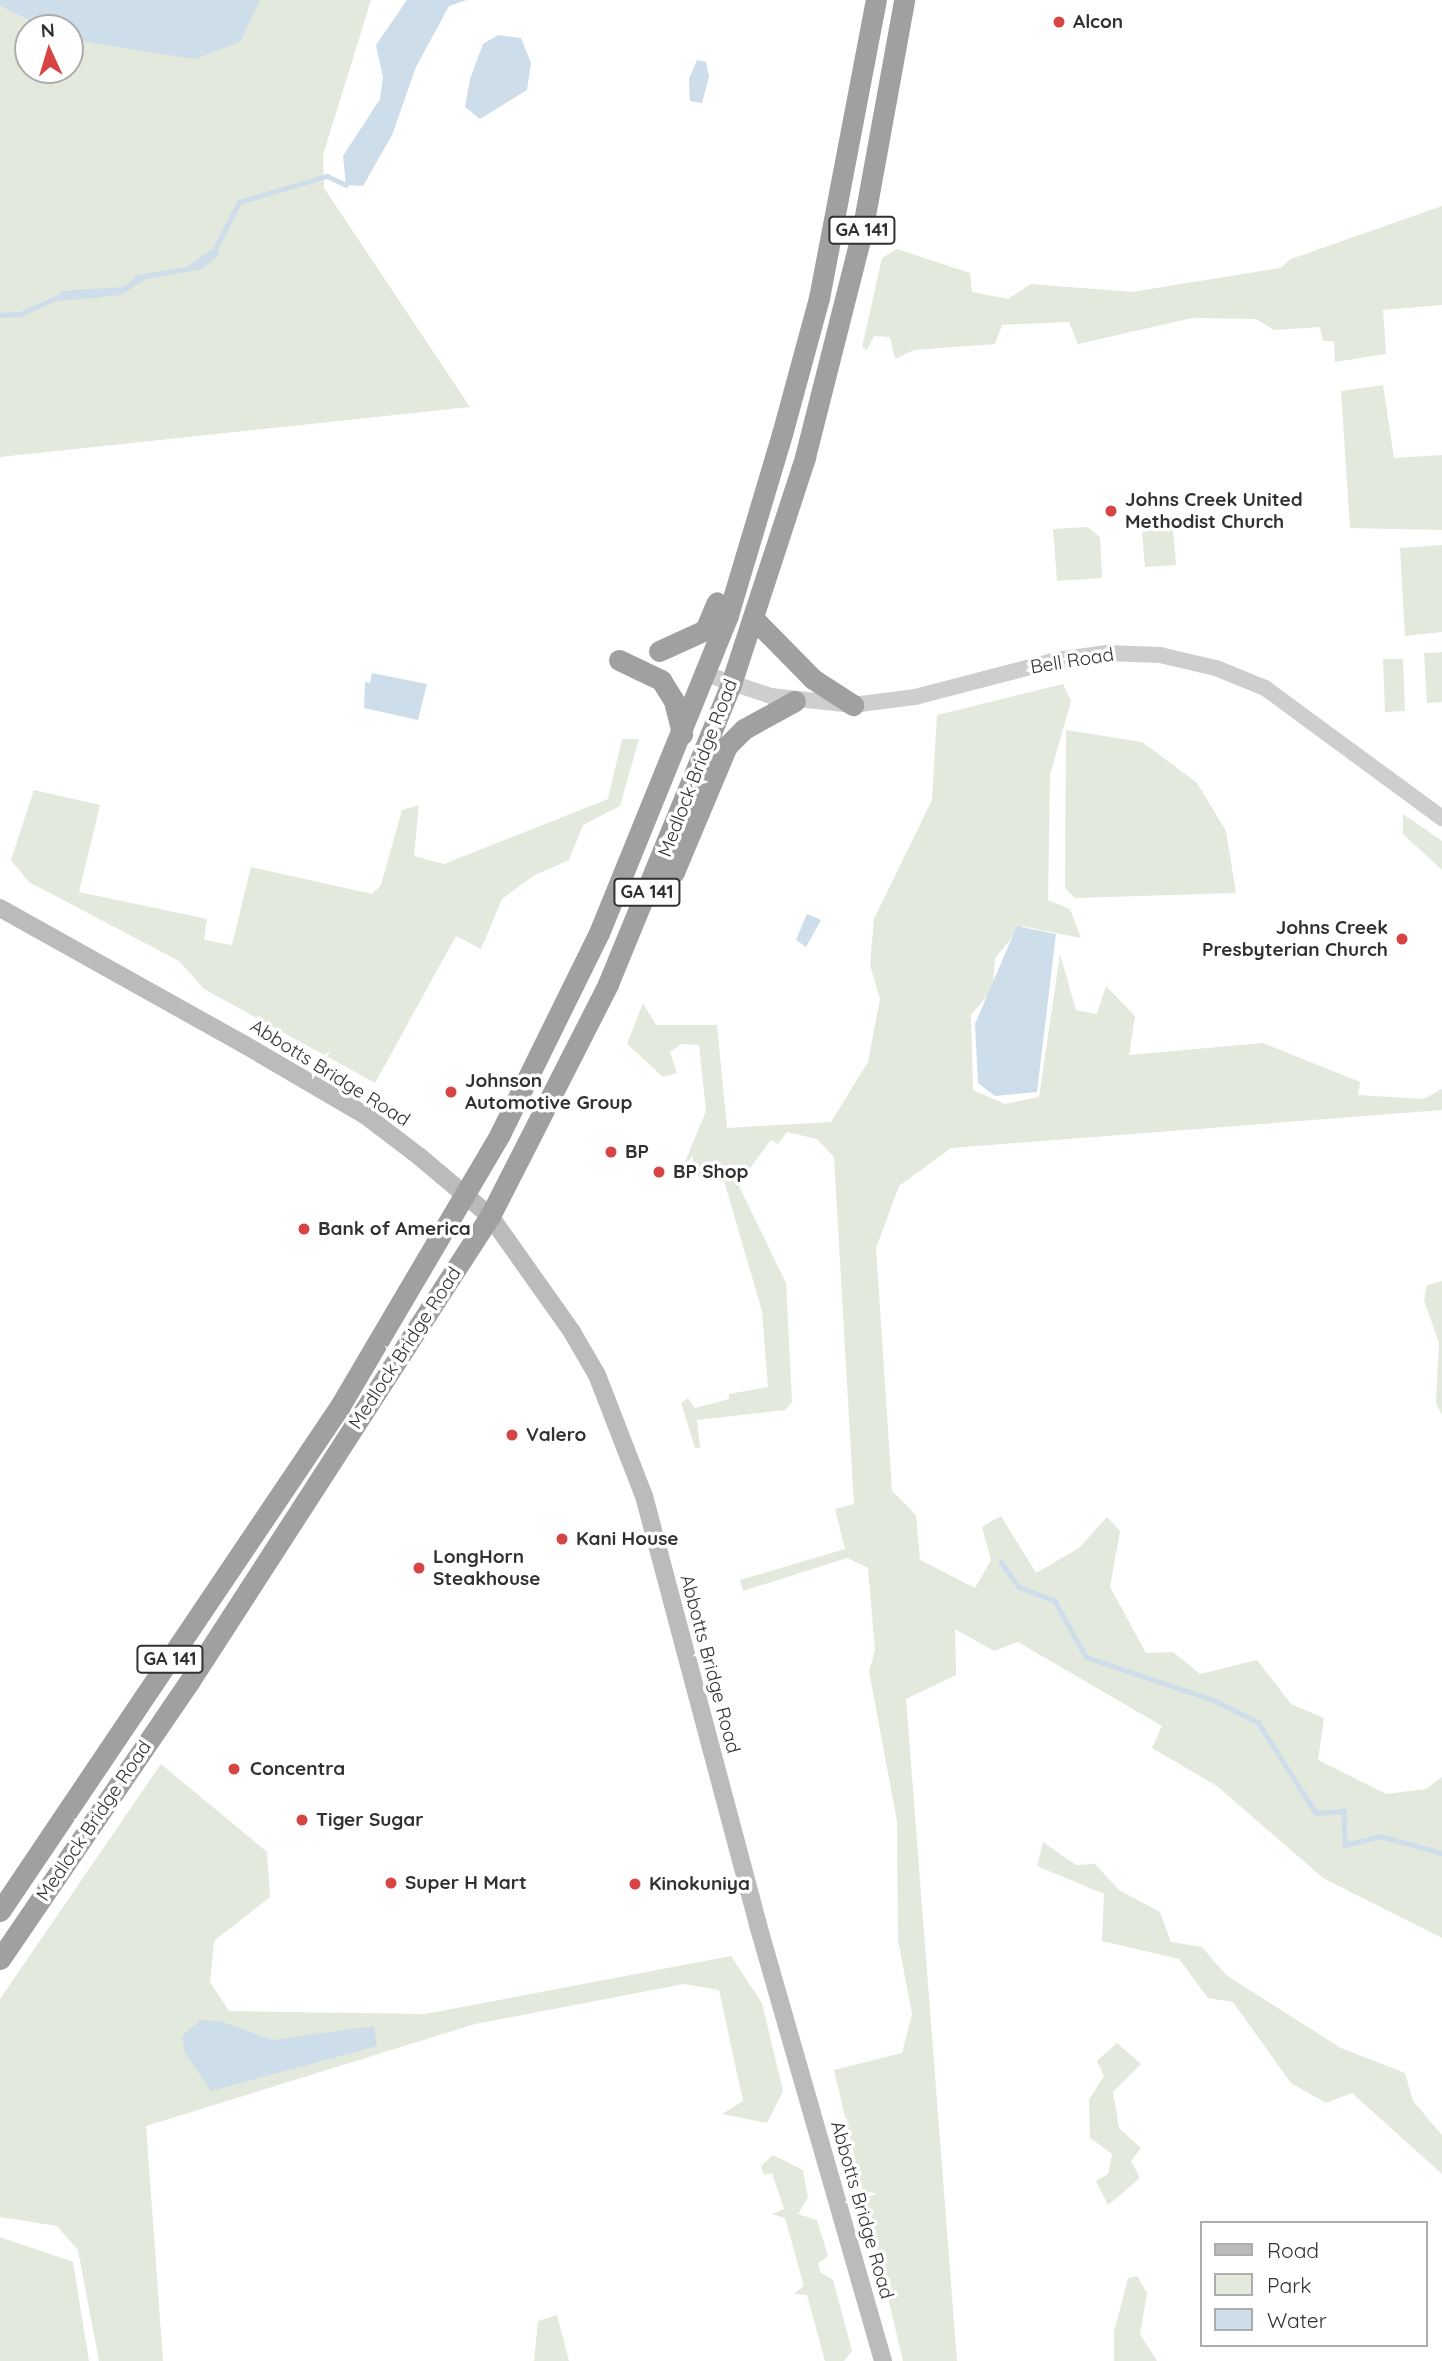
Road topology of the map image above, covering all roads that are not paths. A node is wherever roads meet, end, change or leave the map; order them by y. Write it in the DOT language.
graph roads {
  1 [pos="876,0"];
  2 [pos="904,0"];
  3 [pos="782,434"];
  4 [pos="754,619"];
  5 [pos="659,651"];
  6 [pos="619,660"];
  7 [pos="705,674"];
  8 [pos="731,684"];
  9 [pos="795,701"];
  10 [pos="853,705"];
  11 [pos="682,734"];
  12 [pos="1442,818"];
  13 [pos="0,892"];
  14 [pos="645,897"];
  15 [pos="0,908"];
  16 [pos="24,921"];
  17 [pos="467,1194"];
  18 [pos="490,1216"];
  19 [pos="0,1912"];
  20 [pos="0,1959"];
  21 [pos="883,2361"];
  1 -- 3 [label="highway, Medlock Bridge Road / GA 141"];
  2 -- 4 [label="highway, Medlock Bridge Road / GA 141"];
  3 -- 5 [label="highway"];
  3 -- 7 [label="highway, Medlock Bridge Road / GA 141"];
  4 -- 8 [label="highway, Medlock Bridge Road / GA 141"];
  4 -- 10 [label="highway"];
  6 -- 11 [label="highway"];
  7 -- 8 [label="street, Bell Road"];
  7 -- 11 [label="highway, Medlock Bridge Road / GA 141"];
  8 -- 9 [label="street, Bell Road"];
  8 -- 14 [label="highway, Medlock Bridge Road / GA 141"];
  9 -- 10 [label="street, Bell Road"];
  9 -- 14 [label="highway"];
  10 -- 12 [label="street, Bell Road"];
  11 -- 17 [label="highway, Medlock Bridge Road / GA 141"];
  13 -- 16 [label="main road, Abbotts Bridge Road"];
  14 -- 18 [label="highway, Medlock Bridge Road / GA 141"];
  15 -- 16 [label="main road, Abbotts Bridge Road"];
  16 -- 17 [label="main road, Abbotts Bridge Road"];
  17 -- 18 [label="main road, Abbotts Bridge Road"];
  17 -- 19 [label="highway, Medlock Bridge Road / GA 141"];
  18 -- 20 [label="highway, Medlock Bridge Road / GA 141"];
  18 -- 21 [label="main road, Abbotts Bridge Road"];
}
